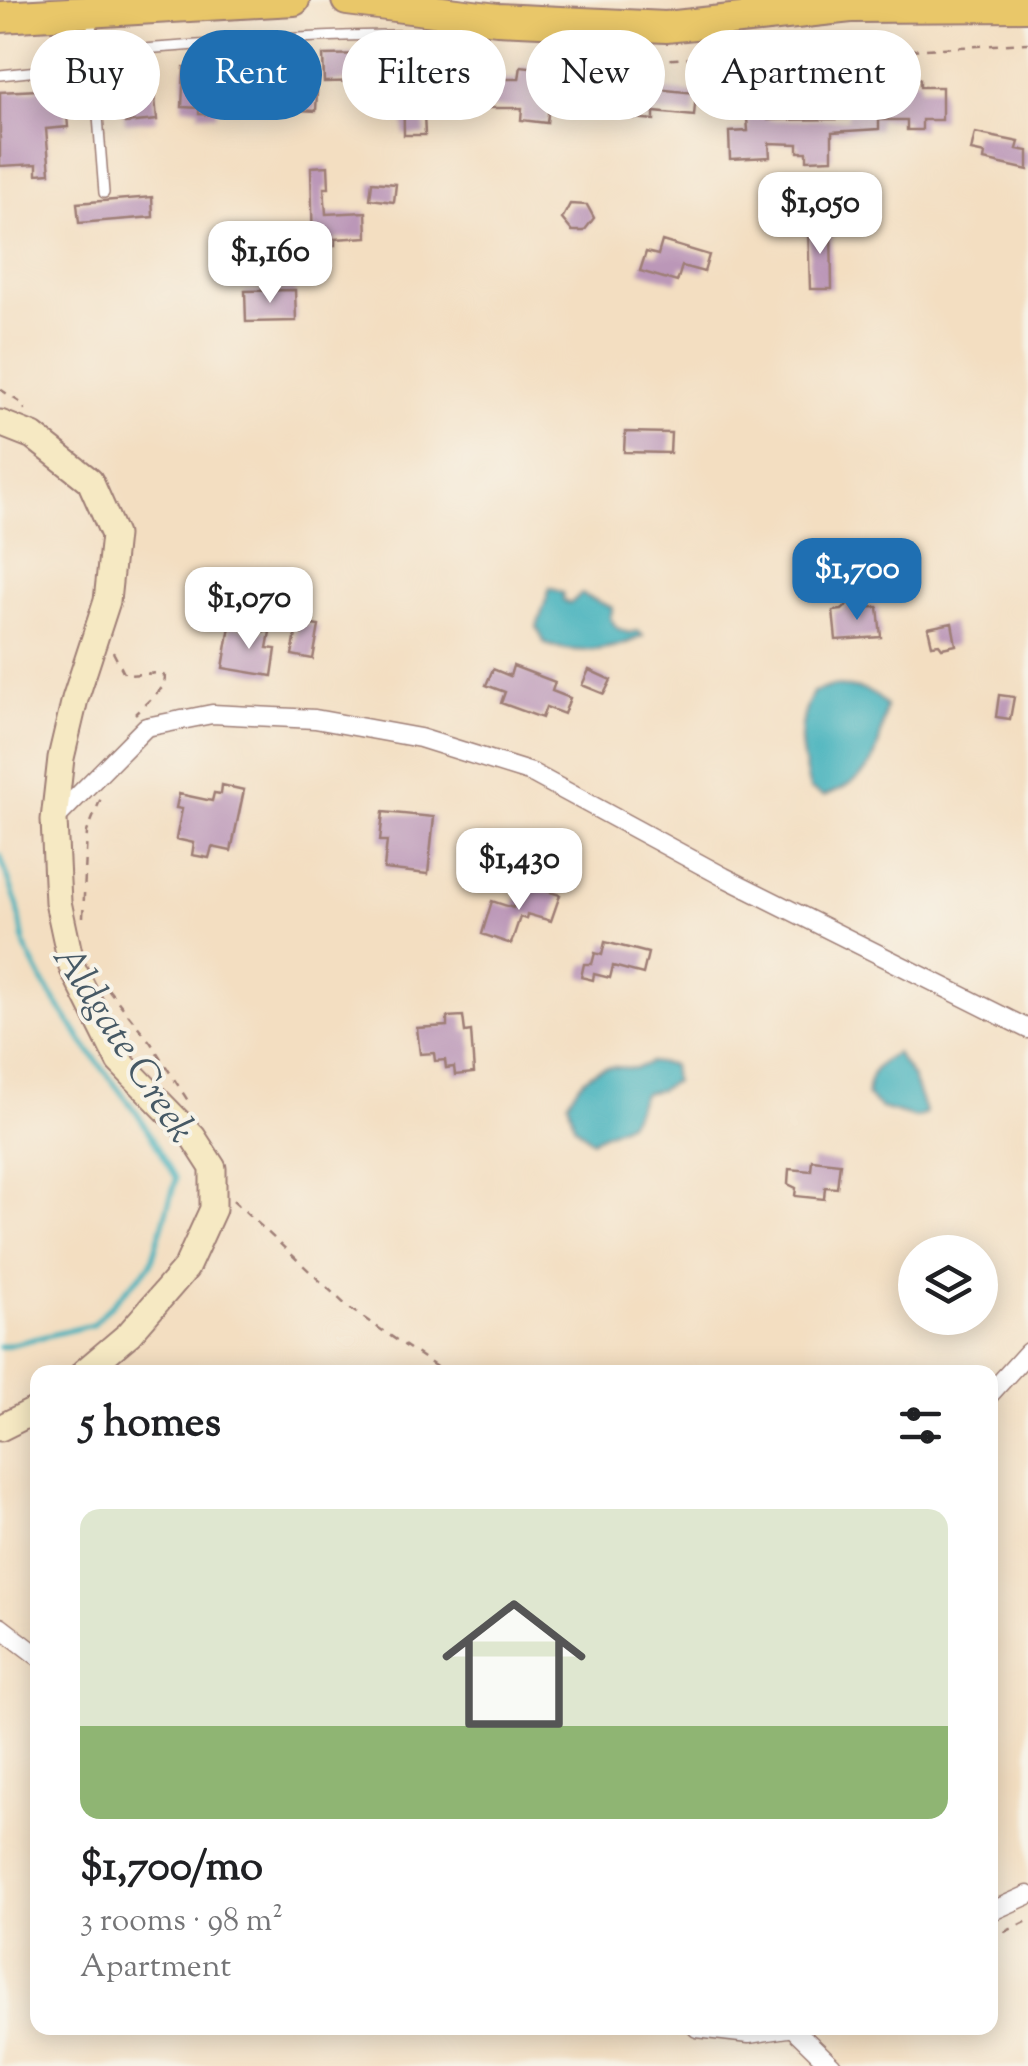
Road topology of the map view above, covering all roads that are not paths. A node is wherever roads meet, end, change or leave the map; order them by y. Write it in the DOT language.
graph roads {
  1 [pos="294,0"];
  2 [pos="347,0"];
  3 [pos="148,4"];
  4 [pos="1028,6"];
  5 [pos="90,11"];
  6 [pos="0,17"];
  7 [pos="92,30"];
  8 [pos="342,35"];
  9 [pos="160,49"];
  10 [pos="30,72"];
  11 [pos="0,75"];
  12 [pos="98,120"];
  13 [pos="104,193"];
  14 [pos="0,424"];
  15 [pos="54,820"];
  16 [pos="1028,1029"];
  17 [pos="1028,1352"];
  18 [pos="92,1365"];
  19 [pos="998,1385"];
  20 [pos="30,1414"];
  21 [pos="0,1428"];
  22 [pos="0,1627"];
  23 [pos="30,1650"];
  24 [pos="1028,1895"];
  25 [pos="998,1908"];
  26 [pos="798,2035"];
  27 [pos="832,2066"];
  1 -- 3 [label="main road"];
  2 -- 4 [label="main road"];
  3 -- 5 [label="main road"];
  5 -- 6 [label="main road"];
  5 -- 7 [label="lane"];
  8 -- 9 [label="lane"];
  10 -- 11 [label="lane"];
  12 -- 13 [label="lane"];
  14 -- 15 [label="street"];
  15 -- 16 [label="street"];
  15 -- 18 [label="street"];
  17 -- 19 [label="street"];
  20 -- 21 [label="street"];
  22 -- 23 [label="street"];
  24 -- 25 [label="street"];
  26 -- 27 [label="street"];
}
